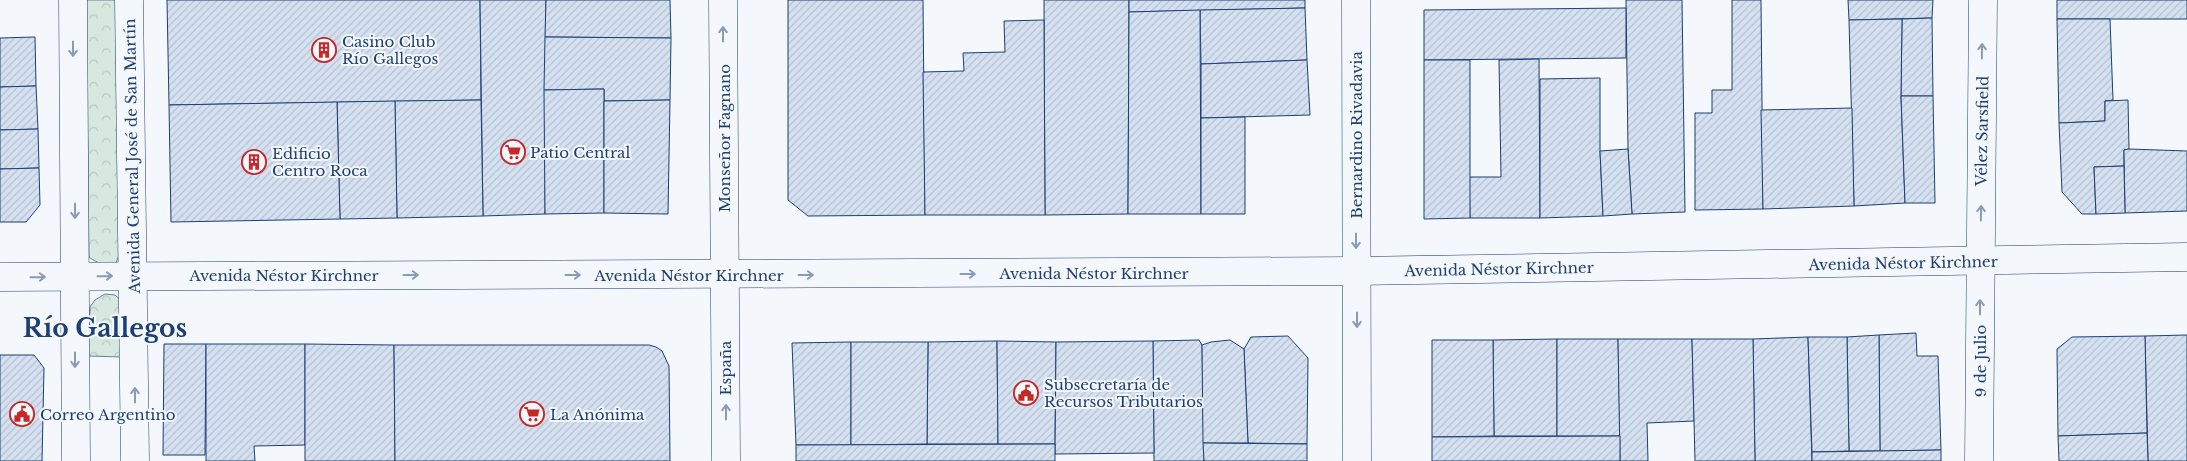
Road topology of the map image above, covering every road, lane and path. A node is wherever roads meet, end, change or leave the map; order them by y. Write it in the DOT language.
graph roads {
  1 [pos="73,0"];
  2 [pos="129,0"];
  3 [pos="723,0"];
  4 [pos="1356,0"];
  5 [pos="1983,0"];
  6 [pos="2187,257"];
  7 [pos="1980,262"];
  8 [pos="1356,271"];
  9 [pos="134,275"];
  10 [pos="725,275"];
  11 [pos="75,276"];
  12 [pos="0,277"];
  13 [pos="76,461"];
  14 [pos="135,461"];
  15 [pos="726,461"];
  16 [pos="1357,461"];
  17 [pos="1980,461"];
  1 -- 11 [label="main road, one-way"];
  2 -- 9 [label="main road, Avenida General José de San Martín"];
  10 -- 3 [label="main road, Monseñor Fagnano, one-way"];
  4 -- 8 [label="main road, Bernardino Rivadavia, one-way"];
  7 -- 5 [label="main road, Vélez Sarsfield, one-way"];
  6 -- 7 [label="main road, Avenida Néstor Kirchner"];
  7 -- 8 [label="main road, Avenida Néstor Kirchner"];
  17 -- 7 [label="main road, 9 de Julio, one-way"];
  10 -- 8 [label="main road, Avenida Néstor Kirchner, one-way"];
  8 -- 16 [label="main road, Bernardino Rivadavia, one-way"];
  9 -- 10 [label="main road, Avenida Néstor Kirchner, one-way"];
  11 -- 9 [label="main road, Avenida Néstor Kirchner, one-way"];
  14 -- 9 [label="main road, Avenida General José de San Martín, one-way"];
  15 -- 10 [label="main road, España, one-way"];
  12 -- 11 [label="main road, Avenida Néstor Kirchner, one-way"];
  11 -- 13 [label="main road, one-way"];
}
